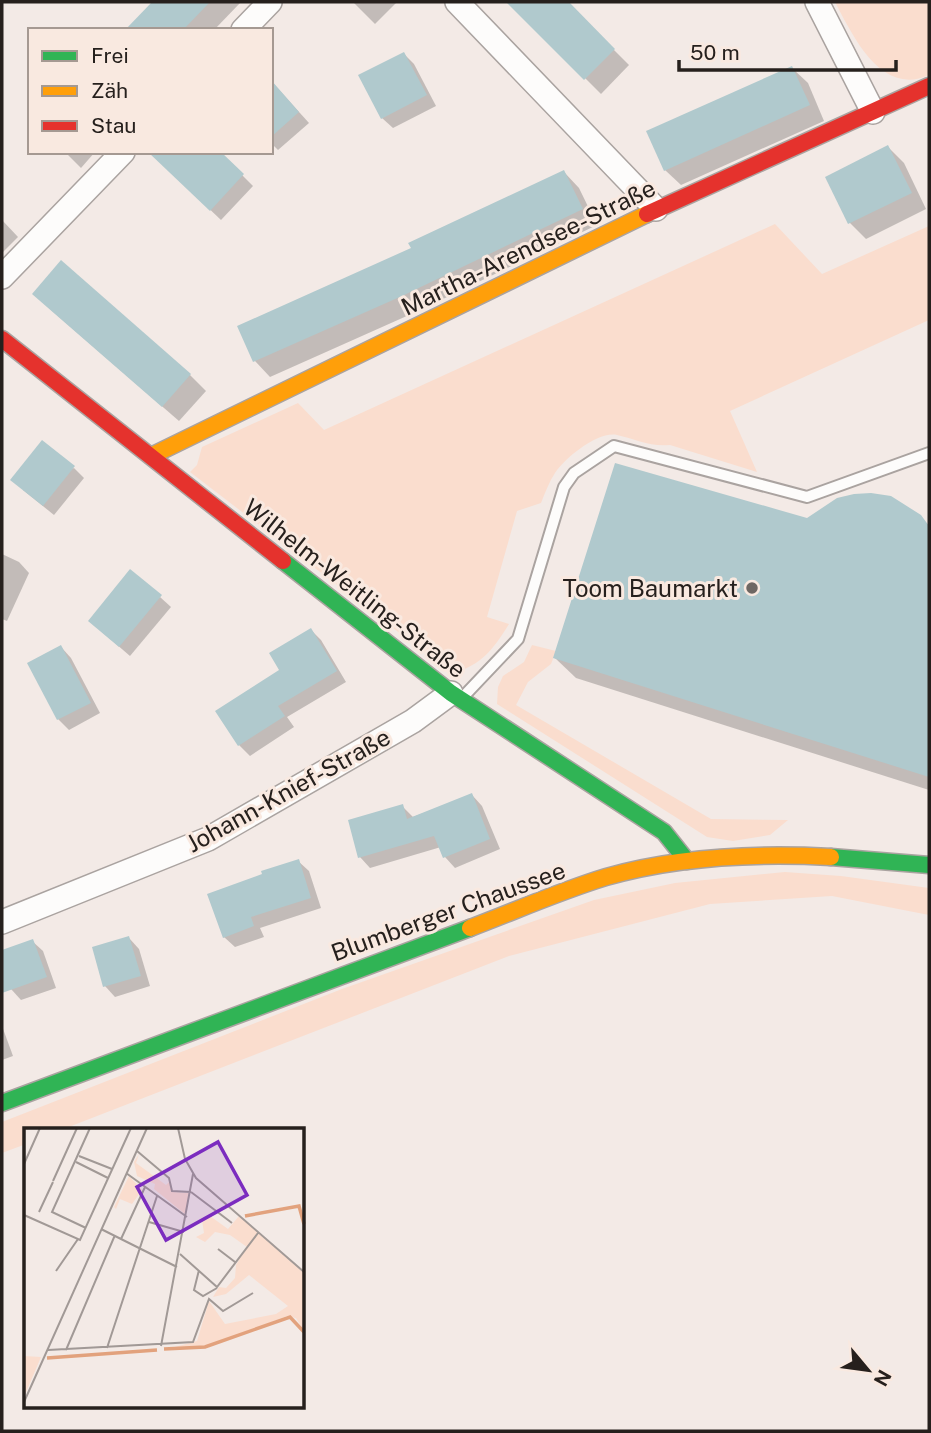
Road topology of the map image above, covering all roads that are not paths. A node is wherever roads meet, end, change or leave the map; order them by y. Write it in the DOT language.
graph roads {
  1 [pos="270,2"];
  2 [pos="457,2"];
  3 [pos="817,2"];
  4 [pos="245,28"];
  5 [pos="929,86"];
  6 [pos="873,112"];
  7 [pos="121,154"];
  8 [pos="656,209"];
  9 [pos="2,277"];
  10 [pos="2,340"];
  11 [pos="929,453"];
  12 [pos="151,456"];
  13 [pos="456,696"];
  14 [pos="687,861"];
  15 [pos="929,865"];
  16 [pos="2,922"];
  17 [pos="2,1102"];
  1 -- 4 [label="street"];
  2 -- 8 [label="street"];
  3 -- 6 [label="street"];
  5 -- 6 [label="street, Martha-Arendsee-Straße"];
  6 -- 8 [label="street, Martha-Arendsee-Straße"];
  7 -- 9 [label="street"];
  8 -- 12 [label="street, Martha-Arendsee-Straße"];
  10 -- 12 [label="street, Wilhelm-Weitling-Straße"];
  11 -- 13 [label="lane"];
  12 -- 13 [label="street, Wilhelm-Weitling-Straße"];
  13 -- 14 [label="street, Wilhelm-Weitling-Straße"];
  13 -- 16 [label="street, Johann-Knief-Straße"];
  14 -- 15 [label="street, Blumberger Chaussee"];
  14 -- 17 [label="street, Blumberger Chaussee"];
}
